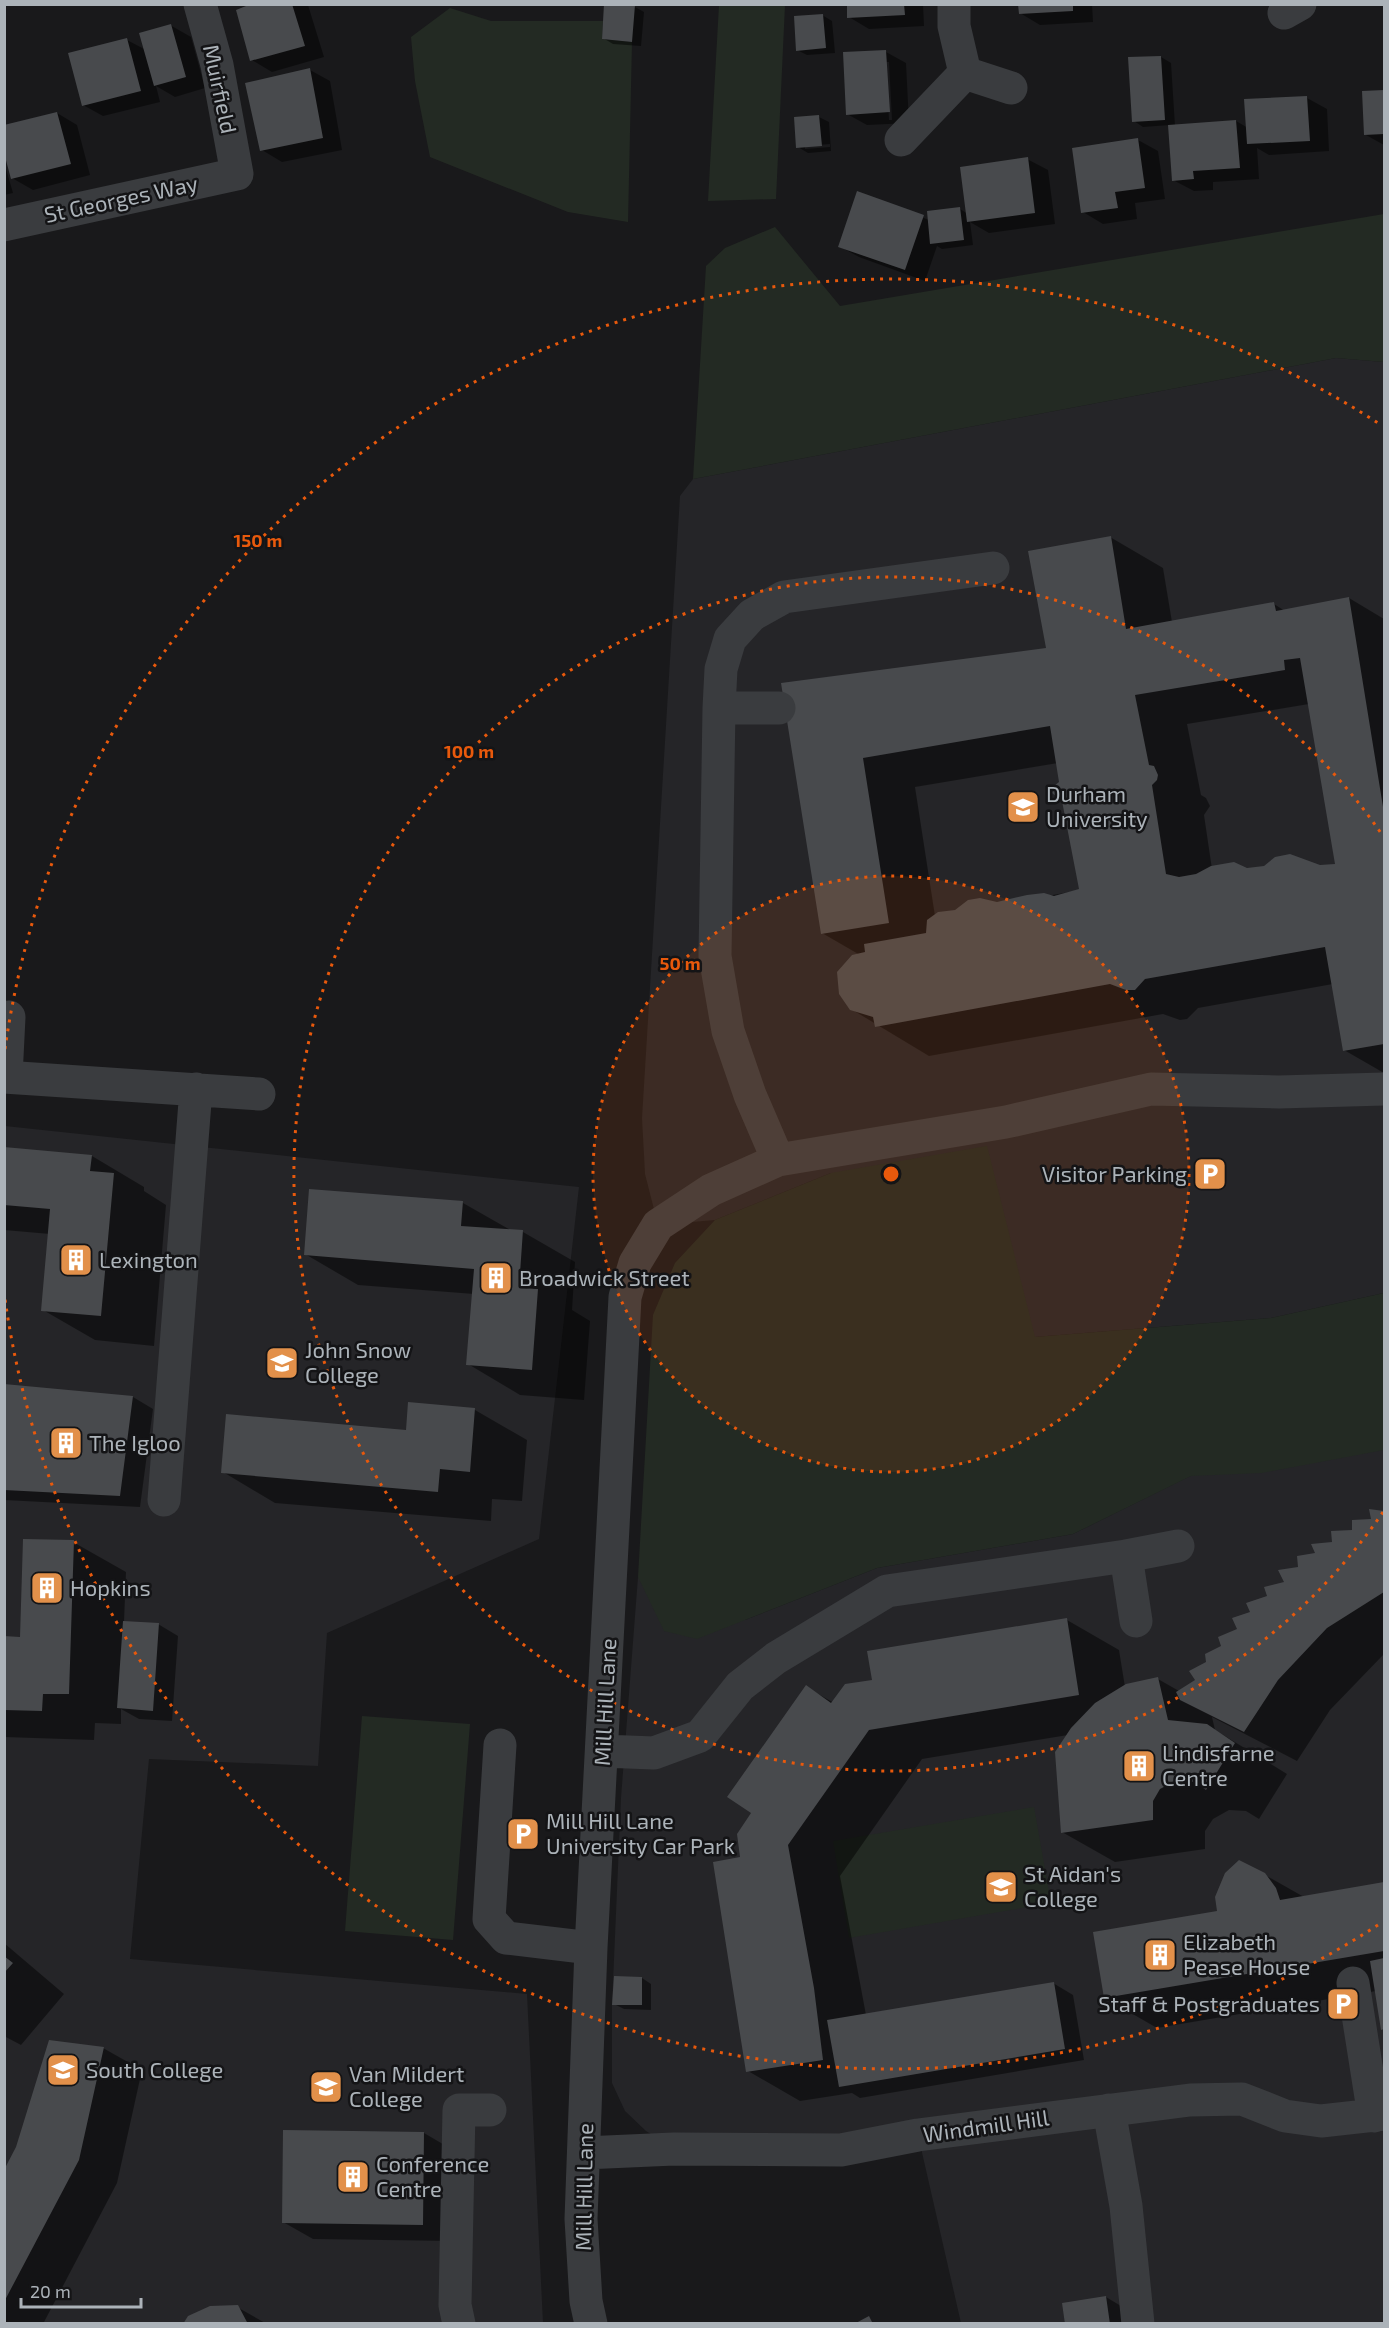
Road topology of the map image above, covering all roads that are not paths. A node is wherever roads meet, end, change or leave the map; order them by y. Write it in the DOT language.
graph roads {
  1 [pos="200,4"];
  2 [pos="954,4"];
  3 [pos="965,73"];
  4 [pos="1011,88"];
  5 [pos="901,140"];
  6 [pos="237,174"];
  7 [pos="4,225"];
  8 [pos="993,568"];
  9 [pos="719,708"];
  10 [pos="779,708"];
  11 [pos="9,1017"];
  12 [pos="5,1077"];
  13 [pos="196,1089"];
  14 [pos="1384,1089"];
  15 [pos="259,1094"];
  16 [pos="778,1160"];
  17 [pos="164,1500"];
  18 [pos="1178,1546"];
  19 [pos="1126,1556"];
  20 [pos="1136,1621"];
  21 [pos="500,1745"];
  22 [pos="602,1751"];
  23 [pos="591,1948"];
  24 [pos="1353,1983"];
  25 [pos="490,2110"];
  26 [pos="1109,2110"];
  27 [pos="1379,2115"];
  28 [pos="584,2153"];
  29 [pos="459,2324"];
  30 [pos="591,2324"];
  31 [pos="1138,2324"];
  1 -- 6 [label="street, Muirfield"];
  2 -- 3 [label="street"];
  3 -- 4 [label="street"];
  3 -- 5 [label="street"];
  6 -- 7 [label="street, St Georges Way"];
  8 -- 9 [label="street"];
  9 -- 10 [label="street"];
  9 -- 16 [label="street"];
  11 -- 12 [label="street"];
  12 -- 13 [label="street"];
  13 -- 15 [label="street"];
  13 -- 17 [label="street"];
  14 -- 16 [label="street, Mill Hill Lane"];
  16 -- 22 [label="street, Mill Hill Lane"];
  18 -- 19 [label="street"];
  19 -- 20 [label="street"];
  19 -- 22 [label="street"];
  21 -- 23 [label="street"];
  22 -- 23 [label="street, Mill Hill Lane"];
  23 -- 28 [label="street, Mill Hill Lane"];
  24 -- 27 [label="street"];
  25 -- 29 [label="street"];
  26 -- 27 [label="street, Windmill Hill"];
  26 -- 28 [label="street, Windmill Hill"];
  26 -- 31 [label="street"];
  28 -- 30 [label="street, Mill Hill Lane"];
}
